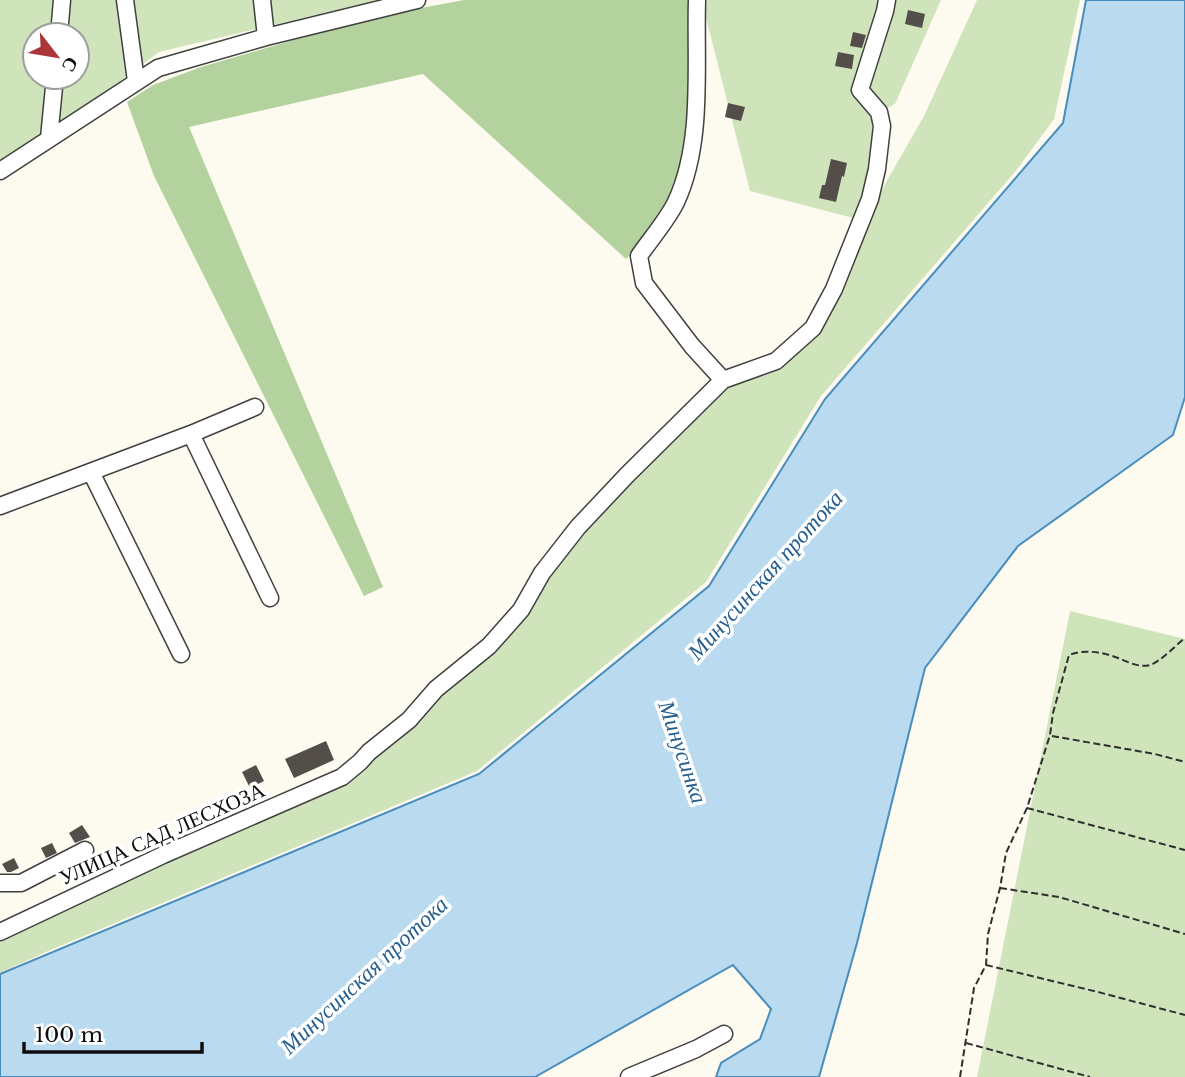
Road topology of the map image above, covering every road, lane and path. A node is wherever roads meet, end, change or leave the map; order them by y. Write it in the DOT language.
graph roads {
  1 [pos="62,0"];
  2 [pos="125,0"];
  3 [pos="262,0"];
  4 [pos="417,0"];
  5 [pos="697,0"];
  6 [pos="887,0"];
  7 [pos="60,21"];
  8 [pos="266,37"];
  9 [pos="136,81"];
  10 [pos="54,91"];
  11 [pos="49,138"];
  12 [pos="0,171"];
  13 [pos="723,380"];
  14 [pos="255,407"];
  15 [pos="191,434"];
  16 [pos="91,472"];
  17 [pos="0,506"];
  18 [pos="270,598"];
  19 [pos="1185,638"];
  20 [pos="181,654"];
  21 [pos="1050,735"];
  22 [pos="1185,762"];
  23 [pos="1027,808"];
  24 [pos="85,850"];
  25 [pos="1185,850"];
  26 [pos="0,883"];
  27 [pos="1000,888"];
  28 [pos="0,932"];
  29 [pos="1185,934"];
  30 [pos="986,965"];
  31 [pos="1185,1015"];
  32 [pos="723,1034"];
  33 [pos="964,1043"];
  34 [pos="629,1077"];
  35 [pos="960,1077"];
  36 [pos="1090,1077"];
  1 -- 7 [label="street"];
  2 -- 9 [label="street"];
  3 -- 8 [label="street"];
  4 -- 8 [label="street"];
  5 -- 13 [label="street"];
  6 -- 13 [label="street"];
  8 -- 9 [label="street"];
  9 -- 11 [label="street"];
  10 -- 11 [label="street"];
  11 -- 12 [label="street"];
  13 -- 28 [label="street, УЛИЦА САД ЛЕСХОЗА"];
  14 -- 15 [label="street"];
  15 -- 16 [label="street"];
  15 -- 18 [label="street"];
  16 -- 17 [label="street"];
  16 -- 20 [label="street"];
  19 -- 21 [label="path"];
  21 -- 22 [label="path"];
  21 -- 23 [label="path"];
  23 -- 25 [label="path"];
  23 -- 27 [label="path"];
  24 -- 26 [label="street"];
  27 -- 29 [label="path"];
  27 -- 30 [label="path"];
  30 -- 31 [label="path"];
  30 -- 33 [label="path"];
  32 -- 34 [label="street"];
  33 -- 35 [label="path"];
  33 -- 36 [label="path"];
}
